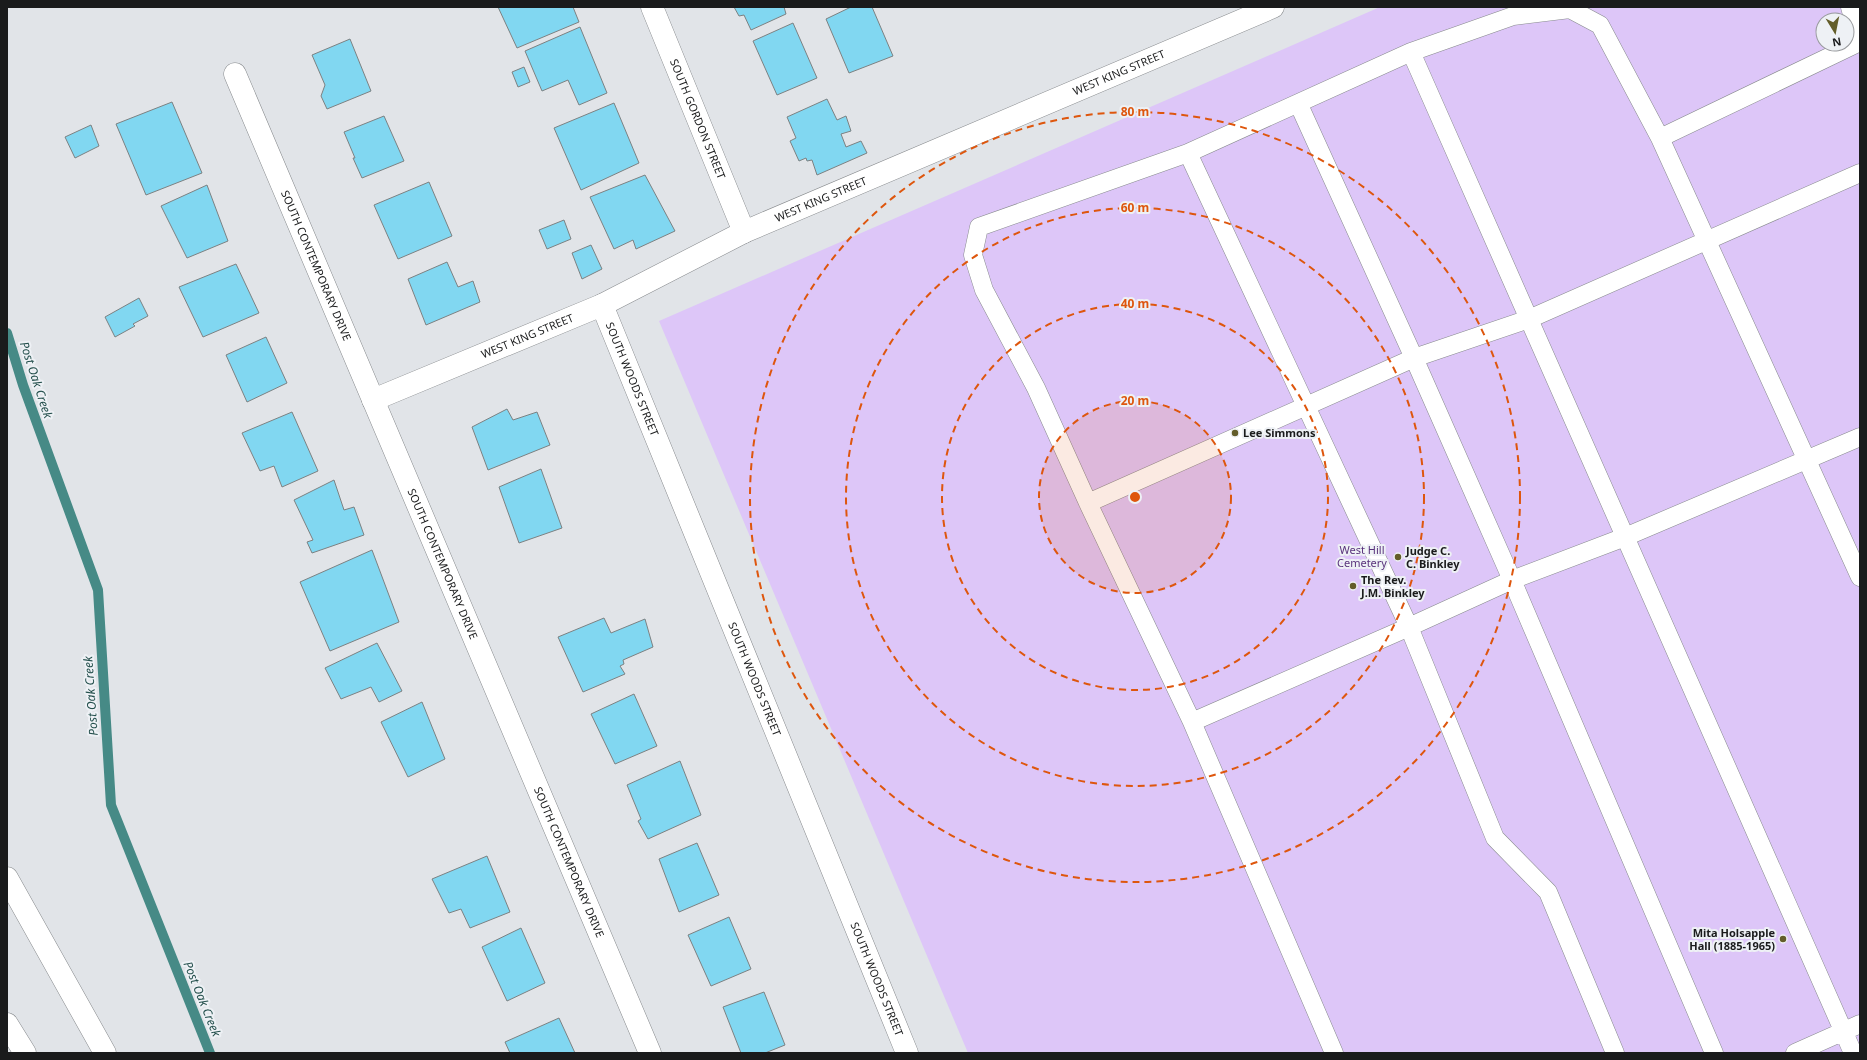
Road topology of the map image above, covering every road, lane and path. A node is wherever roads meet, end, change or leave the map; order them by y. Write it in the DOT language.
graph roads {
  1 [pos="652,7"];
  2 [pos="1271,7"];
  3 [pos="1850,7"];
  4 [pos="1860,43"];
  5 [pos="1411,52"];
  6 [pos="235,74"];
  7 [pos="1299,104"];
  8 [pos="1660,138"];
  9 [pos="1188,153"];
  10 [pos="1860,173"];
  11 [pos="744,232"];
  12 [pos="1706,241"];
  13 [pos="602,305"];
  14 [pos="1529,319"];
  15 [pos="1414,358"];
  16 [pos="373,400"];
  17 [pos="1306,406"];
  18 [pos="1860,437"];
  19 [pos="1808,460"];
  20 [pos="1088,503"];
  21 [pos="1625,537"];
  22 [pos="1860,577"];
  23 [pos="1512,580"];
  24 [pos="1409,627"];
  25 [pos="1192,722"];
  26 [pos="7,878"];
  27 [pos="7,1024"];
  28 [pos="1860,1024"];
  29 [pos="1844,1031"];
  30 [pos="25,1053"];
  31 [pos="105,1053"];
  32 [pos="650,1053"];
  33 [pos="907,1053"];
  34 [pos="1334,1053"];
  35 [pos="1615,1053"];
  36 [pos="1714,1053"];
  37 [pos="1795,1053"];
  38 [pos="1853,1053"];
  1 -- 11 [label="main road, SOUTH GORDON STREET"];
  2 -- 11 [label="main road, WEST KING STREET"];
  3 -- 4 [label="lane"];
  4 -- 8 [label="lane"];
  5 -- 7 [label="lane"];
  5 -- 8 [label="lane"];
  5 -- 14 [label="lane"];
  6 -- 16 [label="main road, SOUTH CONTEMPORARY DRIVE"];
  7 -- 9 [label="lane"];
  7 -- 15 [label="lane"];
  8 -- 12 [label="lane"];
  9 -- 17 [label="lane"];
  9 -- 20 [label="lane"];
  10 -- 12 [label="lane"];
  11 -- 13 [label="main road, WEST KING STREET"];
  12 -- 14 [label="lane"];
  12 -- 19 [label="lane"];
  13 -- 16 [label="main road, WEST KING STREET"];
  13 -- 33 [label="main road, SOUTH WOODS STREET"];
  14 -- 15 [label="lane"];
  14 -- 21 [label="lane"];
  15 -- 17 [label="lane"];
  15 -- 23 [label="lane"];
  16 -- 32 [label="main road, SOUTH CONTEMPORARY DRIVE"];
  17 -- 20 [label="lane"];
  17 -- 24 [label="lane"];
  18 -- 19 [label="lane"];
  19 -- 21 [label="lane"];
  19 -- 22 [label="lane"];
  20 -- 25 [label="lane"];
  21 -- 23 [label="lane"];
  21 -- 29 [label="lane"];
  23 -- 24 [label="lane"];
  23 -- 36 [label="lane"];
  24 -- 25 [label="lane"];
  24 -- 35 [label="lane"];
  25 -- 34 [label="lane"];
  26 -- 31 [label="main road"];
  27 -- 30 [label="main road"];
  28 -- 29 [label="lane"];
  29 -- 37 [label="lane"];
  29 -- 38 [label="lane"];
}
